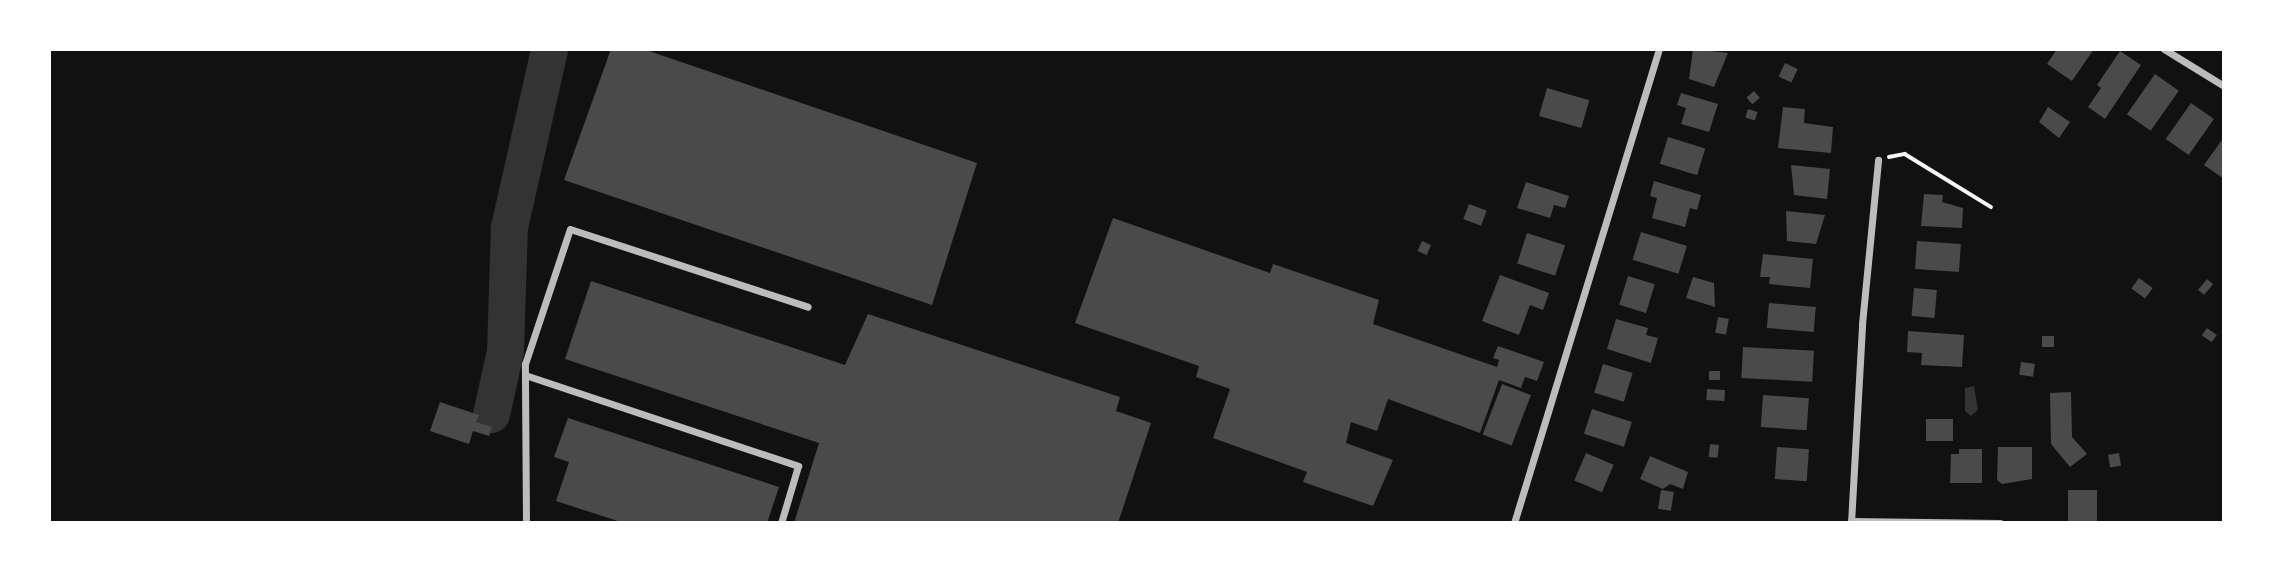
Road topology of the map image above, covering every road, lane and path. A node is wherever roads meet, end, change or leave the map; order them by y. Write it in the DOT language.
graph roads {
  1 [pos="1659,49"];
  2 [pos="2164,49"];
  3 [pos="2224,86"];
  4 [pos="1878,160"];
  5 [pos="1991,207"];
  6 [pos="808,306"];
  7 [pos="525,375"];
  8 [pos="1851,522"];
  9 [pos="526,523"];
  10 [pos="781,523"];
  11 [pos="1514,523"];
  12 [pos="2000,523"];
  1 -- 11 [label="street"];
  2 -- 3 [label="street"];
  4 -- 5 [label="path"];
  4 -- 8 [label="street"];
  6 -- 7 [label="street"];
  7 -- 9 [label="street"];
  7 -- 10 [label="street"];
  8 -- 12 [label="street"];
}
